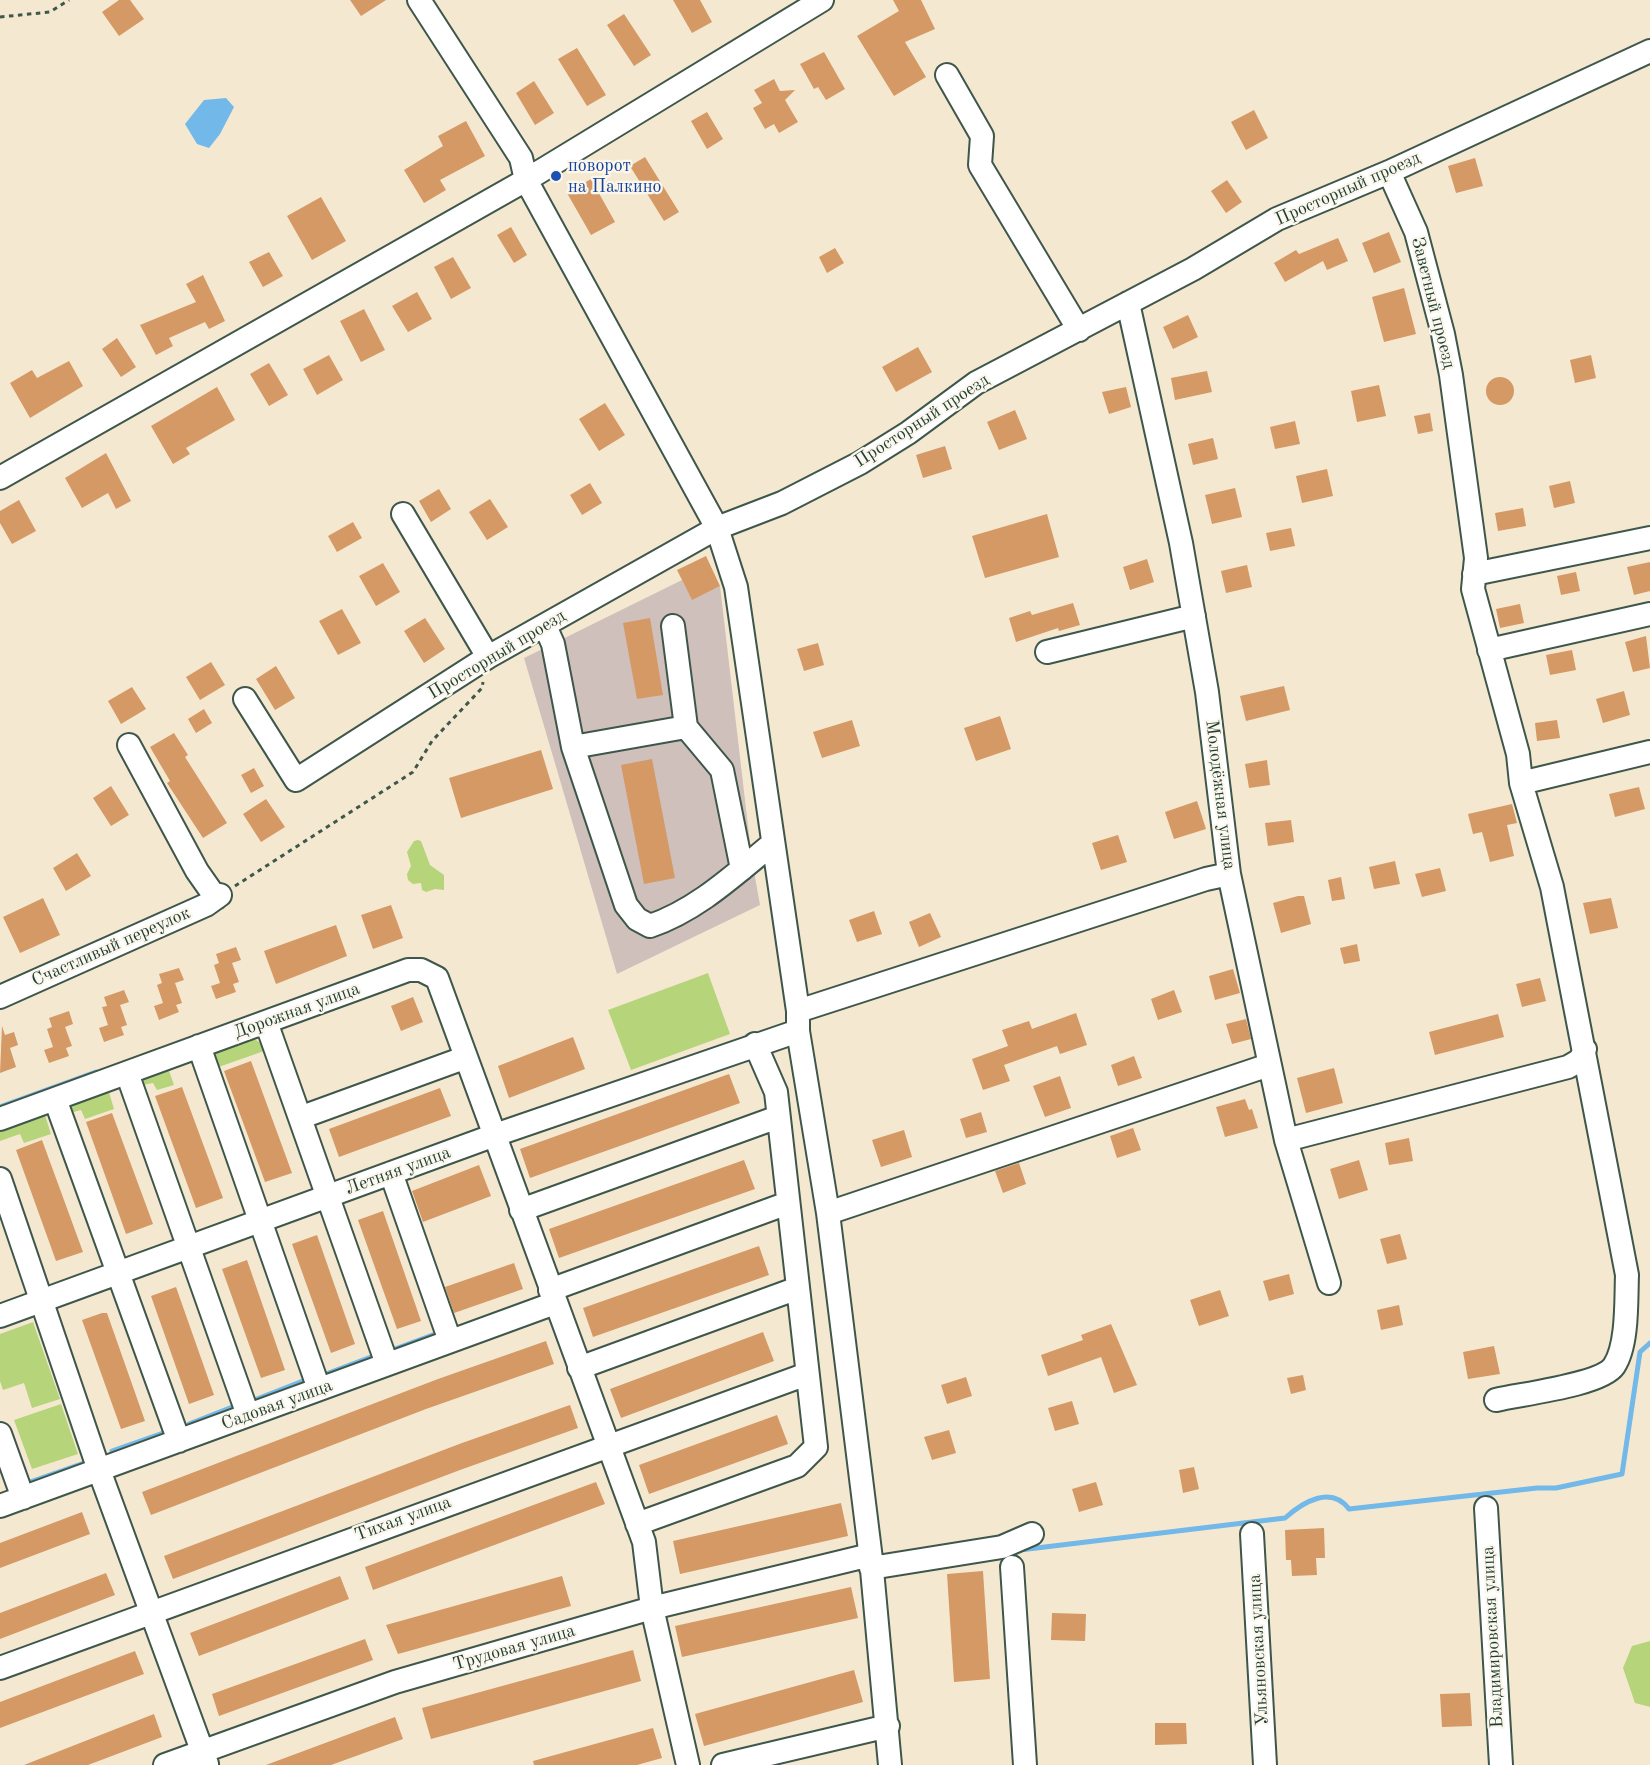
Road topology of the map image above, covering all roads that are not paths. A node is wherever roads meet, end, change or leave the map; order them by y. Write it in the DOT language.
graph roads {
  1 [pos="419,0"];
  2 [pos="822,0"];
  3 [pos="1650,51"];
  4 [pos="947,75"];
  5 [pos="1389,172"];
  6 [pos="526,180"];
  7 [pos="1128,303"];
  8 [pos="1079,330"];
  9 [pos="0,477"];
  10 [pos="403,514"];
  11 [pos="717,528"];
  12 [pos="1650,538"];
  13 [pos="1474,574"];
  14 [pos="1650,614"];
  15 [pos="1194,616"];
  16 [pos="545,626"];
  17 [pos="673,626"];
  18 [pos="1489,650"];
  19 [pos="1047,652"];
  20 [pos="488,657"];
  21 [pos="245,699"];
  22 [pos="686,727"];
  23 [pos="129,745"];
  24 [pos="573,747"];
  25 [pos="1650,752"];
  26 [pos="1521,783"];
  27 [pos="772,844"];
  28 [pos="742,869"];
  29 [pos="1229,874"];
  30 [pos="1,994"];
  31 [pos="798,1021"];
  32 [pos="266,1022"];
  33 [pos="755,1044"];
  34 [pos="199,1046"];
  35 [pos="1585,1049"];
  36 [pos="465,1058"];
  37 [pos="1269,1065"];
  38 [pos="127,1073"];
  39 [pos="55,1099"];
  40 [pos="302,1117"];
  41 [pos="778,1117"];
  42 [pos="0,1119"];
  43 [pos="495,1135"];
  44 [pos="1286,1140"];
  45 [pos="391,1173"];
  46 [pos="0,1179"];
  47 [pos="329,1196"];
  48 [pos="788,1203"];
  49 [pos="521,1210"];
  50 [pos="828,1214"];
  51 [pos="260,1221"];
  52 [pos="8,1226"];
  53 [pos="190,1247"];
  54 [pos="119,1273"];
  55 [pos="1329,1283"];
  56 [pos="798,1288"];
  57 [pos="553,1297"];
  58 [pos="43,1301"];
  59 [pos="0,1316"];
  60 [pos="450,1341"];
  61 [pos="387,1364"];
  62 [pos="579,1368"];
  63 [pos="807,1374"];
  64 [pos="319,1389"];
  65 [pos="1496,1400"];
  66 [pos="248,1415"];
  67 [pos="0,1434"];
  68 [pos="179,1441"];
  69 [pos="608,1445"];
  70 [pos="99,1470"];
  71 [pos="22,1498"];
  72 [pos="0,1506"];
  73 [pos="1486,1508"];
  74 [pos="637,1524"];
  75 [pos="1032,1534"];
  76 [pos="1252,1534"];
  77 [pos="871,1562"];
  78 [pos="1012,1567"];
  79 [pos="652,1608"];
  80 [pos="151,1611"];
  81 [pos="0,1668"];
  82 [pos="888,1726"];
  83 [pos="205,1758"];
  84 [pos="165,1765"];
  85 [pos="688,1765"];
  86 [pos="723,1765"];
  87 [pos="890,1765"];
  88 [pos="1025,1765"];
  89 [pos="1265,1765"];
  90 [pos="1501,1765"];
  1 -- 6 [label="street"];
  2 -- 6 [label="street"];
  3 -- 5 [label="street, Просторный проезд"];
  4 -- 8 [label="street"];
  5 -- 7 [label="street, Просторный проезд"];
  5 -- 13 [label="street, Заветный проезд"];
  6 -- 9 [label="street"];
  6 -- 11 [label="street"];
  7 -- 8 [label="street, Просторный проезд"];
  7 -- 15 [label="street, Молодёжная улица"];
  8 -- 11 [label="street, Просторный проезд"];
  10 -- 20 [label="street"];
  11 -- 16 [label="street, Просторный проезд"];
  11 -- 27 [label="street"];
  12 -- 13 [label="street"];
  13 -- 18 [label="street, Заветный проезд"];
  14 -- 18 [label="street"];
  15 -- 19 [label="street"];
  15 -- 29 [label="street, Молодёжная улица"];
  16 -- 20 [label="street, Просторный проезд"];
  16 -- 24 [label="street"];
  17 -- 22 [label="street"];
  18 -- 26 [label="street, Заветный проезд"];
  20 -- 21 [label="street, Просторный проезд"];
  22 -- 24 [label="street"];
  22 -- 28 [label="street"];
  23 -- 30 [label="street, Счастливый переулок"];
  24 -- 28 [label="street"];
  25 -- 26 [label="street"];
  26 -- 35 [label="street, Заветный проезд"];
  27 -- 28 [label="street"];
  27 -- 31 [label="street"];
  29 -- 31 [label="street, Летняя улица"];
  29 -- 37 [label="street, Молодёжная улица"];
  31 -- 33 [label="street, Летняя улица"];
  31 -- 50 [label="street"];
  32 -- 34 [label="street, Дорожная улица"];
  32 -- 36 [label="street, Дорожная улица"];
  32 -- 40 [label="street"];
  33 -- 41 [label="street"];
  33 -- 43 [label="street, Летняя улица"];
  34 -- 38 [label="street, Дорожная улица"];
  34 -- 51 [label="street"];
  35 -- 44 [label="street"];
  35 -- 65 [label="street, Заветный проезд"];
  36 -- 40 [label="street"];
  36 -- 43 [label="street, Дорожная улица"];
  37 -- 44 [label="street, Молодёжная улица"];
  37 -- 50 [label="street"];
  38 -- 39 [label="street, Дорожная улица"];
  38 -- 53 [label="street"];
  39 -- 42 [label="street, Дорожная улица"];
  39 -- 54 [label="street"];
  40 -- 47 [label="street"];
  41 -- 48 [label="street"];
  41 -- 49 [label="street"];
  43 -- 45 [label="street, Летняя улица"];
  43 -- 49 [label="street, Дорожная улица"];
  44 -- 55 [label="street, Молодёжная улица"];
  45 -- 47 [label="street, Летняя улица"];
  45 -- 60 [label="street"];
  46 -- 52 [label="street"];
  47 -- 51 [label="street, Летняя улица"];
  47 -- 61 [label="street"];
  48 -- 56 [label="street"];
  48 -- 57 [label="street, Садовая улица"];
  49 -- 57 [label="street, Дорожная улица"];
  50 -- 77 [label="street"];
  51 -- 53 [label="street, Летняя улица"];
  51 -- 64 [label="street"];
  52 -- 58 [label="street"];
  53 -- 54 [label="street, Летняя улица"];
  53 -- 66 [label="street"];
  54 -- 58 [label="street, Летняя улица"];
  54 -- 68 [label="street"];
  56 -- 62 [label="street"];
  56 -- 63 [label="street"];
  57 -- 60 [label="street, Садовая улица"];
  57 -- 62 [label="street, Дорожная улица"];
  58 -- 59 [label="street, Летняя улица"];
  58 -- 70 [label="street"];
  60 -- 61 [label="street, Садовая улица"];
  61 -- 64 [label="street, Садовая улица"];
  62 -- 69 [label="street, Дорожная улица"];
  63 -- 69 [label="street, Тихая улица"];
  63 -- 74 [label="street"];
  64 -- 66 [label="street, Садовая улица"];
  66 -- 68 [label="street, Садовая улица"];
  67 -- 71 [label="street"];
  68 -- 70 [label="street, Садовая улица"];
  69 -- 74 [label="street, Дорожная улица"];
  69 -- 80 [label="street, Тихая улица"];
  70 -- 71 [label="street, Садовая улица"];
  70 -- 80 [label="street"];
  71 -- 72 [label="street, Садовая улица"];
  73 -- 90 [label="street, Владимировская улица"];
  74 -- 79 [label="street, Дорожная улица"];
  75 -- 77 [label="street, Трудовая улица"];
  76 -- 89 [label="street, Ульяновская улица"];
  77 -- 79 [label="street, Трудовая улица"];
  77 -- 82 [label="street"];
  78 -- 88 [label="street"];
  79 -- 83 [label="street, Трудовая улица"];
  79 -- 85 [label="street, Дорожная улица"];
  80 -- 81 [label="street, Тихая улица"];
  80 -- 83 [label="street"];
  82 -- 86 [label="street"];
  82 -- 87 [label="street"];
  83 -- 84 [label="street, Трудовая улица"];
}
